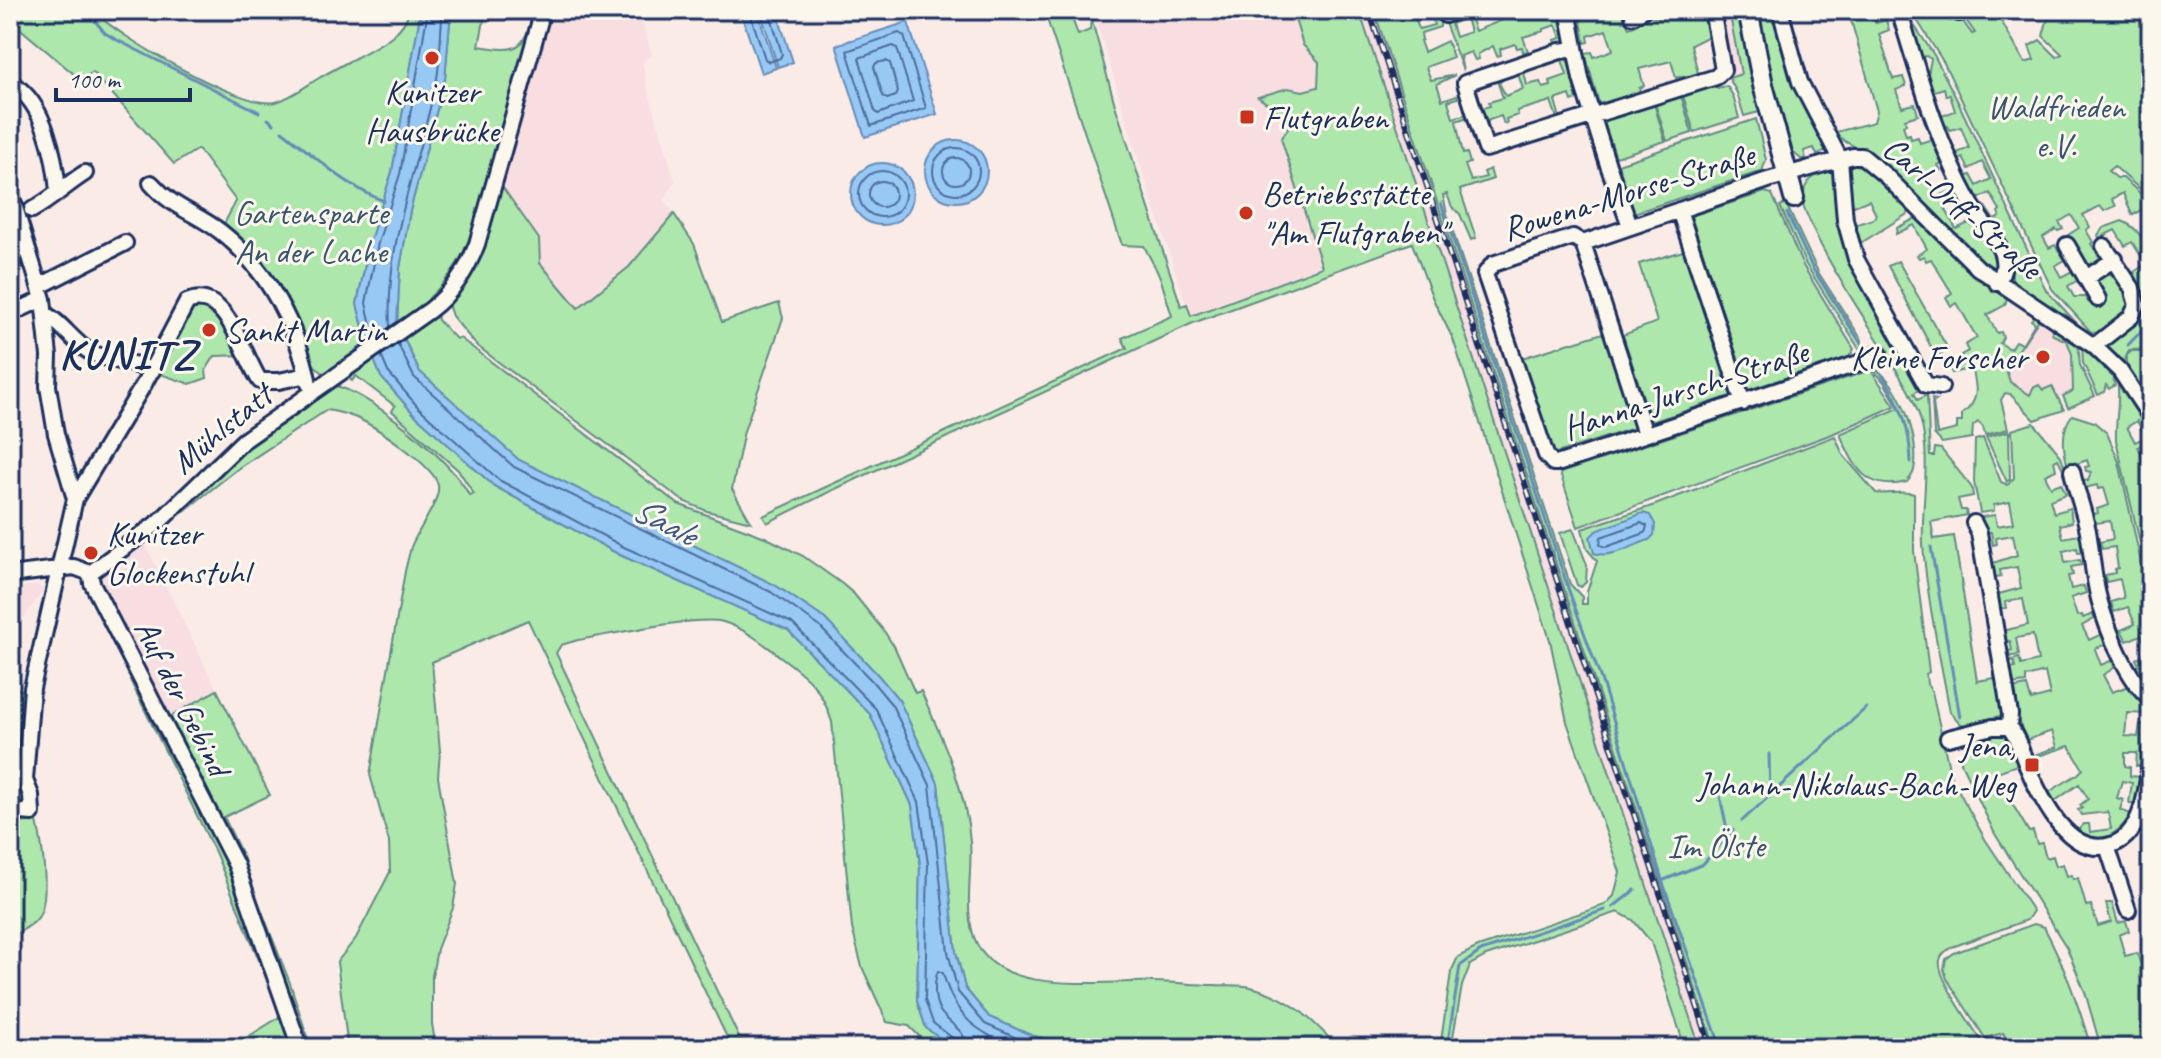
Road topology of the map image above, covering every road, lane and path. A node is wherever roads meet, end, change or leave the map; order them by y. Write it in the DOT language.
graph roads {
  1 [pos="543,10"];
  2 [pos="1443,10"];
  3 [pos="1460,10"];
  4 [pos="1568,10"];
  5 [pos="1712,10"];
  6 [pos="1748,10"];
  7 [pos="1780,10"];
  8 [pos="1899,10"];
  9 [pos="1575,49"];
  10 [pos="14,85"];
  11 [pos="1593,116"];
  12 [pos="1840,159"];
  13 [pos="85,173"];
  14 [pos="1787,174"];
  15 [pos="151,183"];
  16 [pos="58,191"];
  17 [pos="12,195"];
  18 [pos="1794,198"];
  19 [pos="32,210"];
  20 [pos="1679,210"];
  21 [pos="1630,226"];
  22 [pos="20,243"];
  23 [pos="125,243"];
  24 [pos="1583,243"];
  25 [pos="2067,245"];
  26 [pos="2104,246"];
  27 [pos="2115,259"];
  28 [pos="10,274"];
  29 [pos="2086,278"];
  30 [pos="1997,283"];
  31 [pos="41,292"];
  32 [pos="2098,299"];
  33 [pos="10,314"];
  34 [pos="46,315"];
  35 [pos="2094,346"];
  36 [pos="1879,353"];
  37 [pos="152,371"];
  38 [pos="307,375"];
  39 [pos="1941,387"];
  40 [pos="311,392"];
  41 [pos="1743,403"];
  42 [pos="2149,411"];
  43 [pos="1645,434"];
  44 [pos="1553,463"];
  45 [pos="2072,471"];
  46 [pos="75,499"];
  47 [pos="1974,523"];
  48 [pos="60,568"];
  49 [pos="90,573"];
  50 [pos="10,575"];
  51 [pos="2151,698"];
  52 [pos="2009,727"];
  53 [pos="1948,738"];
  54 [pos="2151,751"];
  55 [pos="10,811"];
  56 [pos="2107,846"];
  57 [pos="2128,910"];
  58 [pos="300,1048"];
  1 -- 40 [label="street, Mühlstatt"];
  2 -- 3 [label="street"];
  4 -- 9 [label="street"];
  5 -- 11 [label="street"];
  6 -- 14 [label="main road"];
  7 -- 12 [label="street"];
  8 -- 30 [label="street"];
  9 -- 11 [label="street"];
  9 -- 11 [label="street"];
  10 -- 16 [label="street"];
  11 -- 21 [label="street"];
  12 -- 14 [label="street, Carl-Orff-Straße"];
  12 -- 30 [label="street, Carl-Orff-Straße"];
  12 -- 39 [label="street"];
  13 -- 16 [label="street"];
  14 -- 18 [label="main road"];
  14 -- 20 [label="street, Rowena-Morse-Straße"];
  15 -- 38 [label="street"];
  16 -- 19 [label="street"];
  17 -- 19 [label="street"];
  17 -- 22 [label="street"];
  19 -- 22 [label="street"];
  20 -- 21 [label="street, Rowena-Morse-Straße"];
  20 -- 41 [label="street"];
  21 -- 24 [label="street, Rowena-Morse-Straße"];
  22 -- 28 [label="street"];
  22 -- 31 [label="street"];
  23 -- 31 [label="street"];
  24 -- 43 [label="street"];
  24 -- 44 [label="street, Rowena-Morse-Straße"];
  25 -- 29 [label="street"];
  26 -- 27 [label="street"];
  27 -- 29 [label="street"];
  27 -- 35 [label="street"];
  29 -- 32 [label="street"];
  30 -- 35 [label="street, Carl-Orff-Straße"];
  31 -- 33 [label="street"];
  31 -- 34 [label="street"];
  34 -- 37 [label="street"];
  34 -- 46 [label="street"];
  35 -- 42 [label="street, Carl-Orff-Straße"];
  36 -- 41 [label="street, Hanna-Jursch-Straße"];
  37 -- 38 [label="street"];
  37 -- 46 [label="street"];
  38 -- 40 [label="street"];
  40 -- 49 [label="street, Mühlstatt"];
  41 -- 43 [label="street, Hanna-Jursch-Straße"];
  43 -- 44 [label="street, Hanna-Jursch-Straße"];
  45 -- 51 [label="street"];
  46 -- 48 [label="street"];
  47 -- 52 [label="street"];
  48 -- 49 [label="street"];
  48 -- 50 [label="street"];
  48 -- 55 [label="street"];
  49 -- 58 [label="street, Auf der Gebind"];
  52 -- 53 [label="street"];
  52 -- 56 [label="street"];
  54 -- 56 [label="street"];
  56 -- 57 [label="street"];
}
